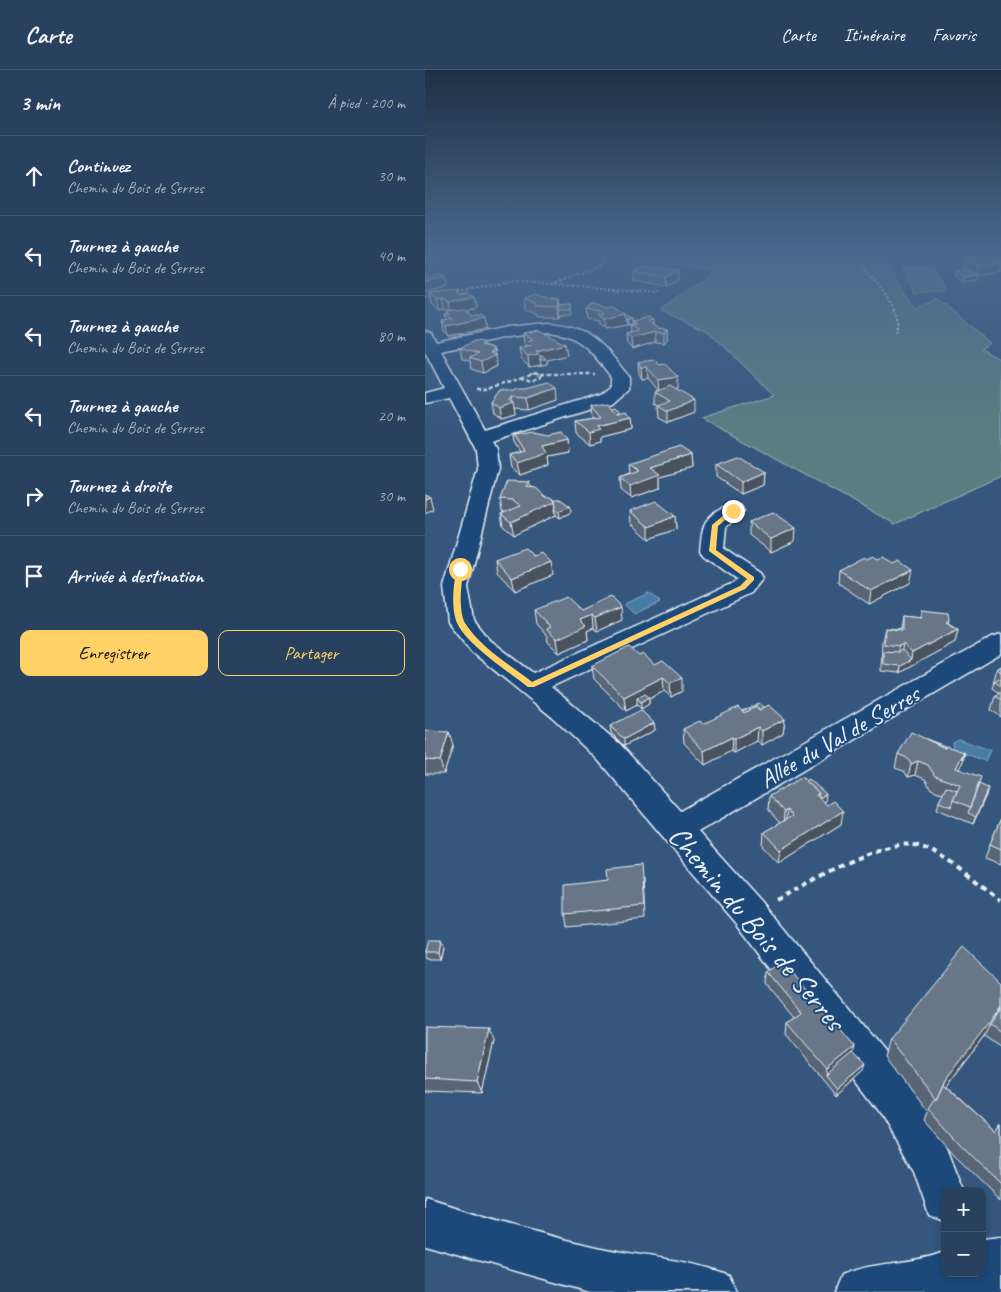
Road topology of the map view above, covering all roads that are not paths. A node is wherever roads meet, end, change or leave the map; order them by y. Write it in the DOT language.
graph roads {
  1 [pos="429,342"];
  2 [pos="465,390"];
  3 [pos="425,398"];
  4 [pos="481,438"];
  5 [pos="733,511"];
  6 [pos="1001,643"];
  7 [pos="531,685"];
  8 [pos="676,829"];
  9 [pos="941,1188"];
  10 [pos="425,1222"];
  11 [pos="1001,1260"];
  12 [pos="986,1262"];
  13 [pos="943,1277"];
  14 [pos="977,1277"];
  15 [pos="712,1292"];
  16 [pos="858,1292"];
  17 [pos="984,1292"];
  1 -- 2 [label="street, Chemin du Bois de Serres"];
  1 -- 4 [label="street"];
  2 -- 3 [label="street"];
  2 -- 4 [label="street, Chemin du Bois de Serres"];
  4 -- 7 [label="street, Chemin du Bois de Serres"];
  5 -- 7 [label="street"];
  6 -- 8 [label="street, Allée du Val de Serres"];
  7 -- 8 [label="street, Chemin du Bois de Serres"];
  8 -- 9 [label="street, Chemin du Bois de Serres"];
  10 -- 15 [label="street"];
  11 -- 12 [label="street"];
  13 -- 16 [label="street"];
  14 -- 17 [label="street"];
}
